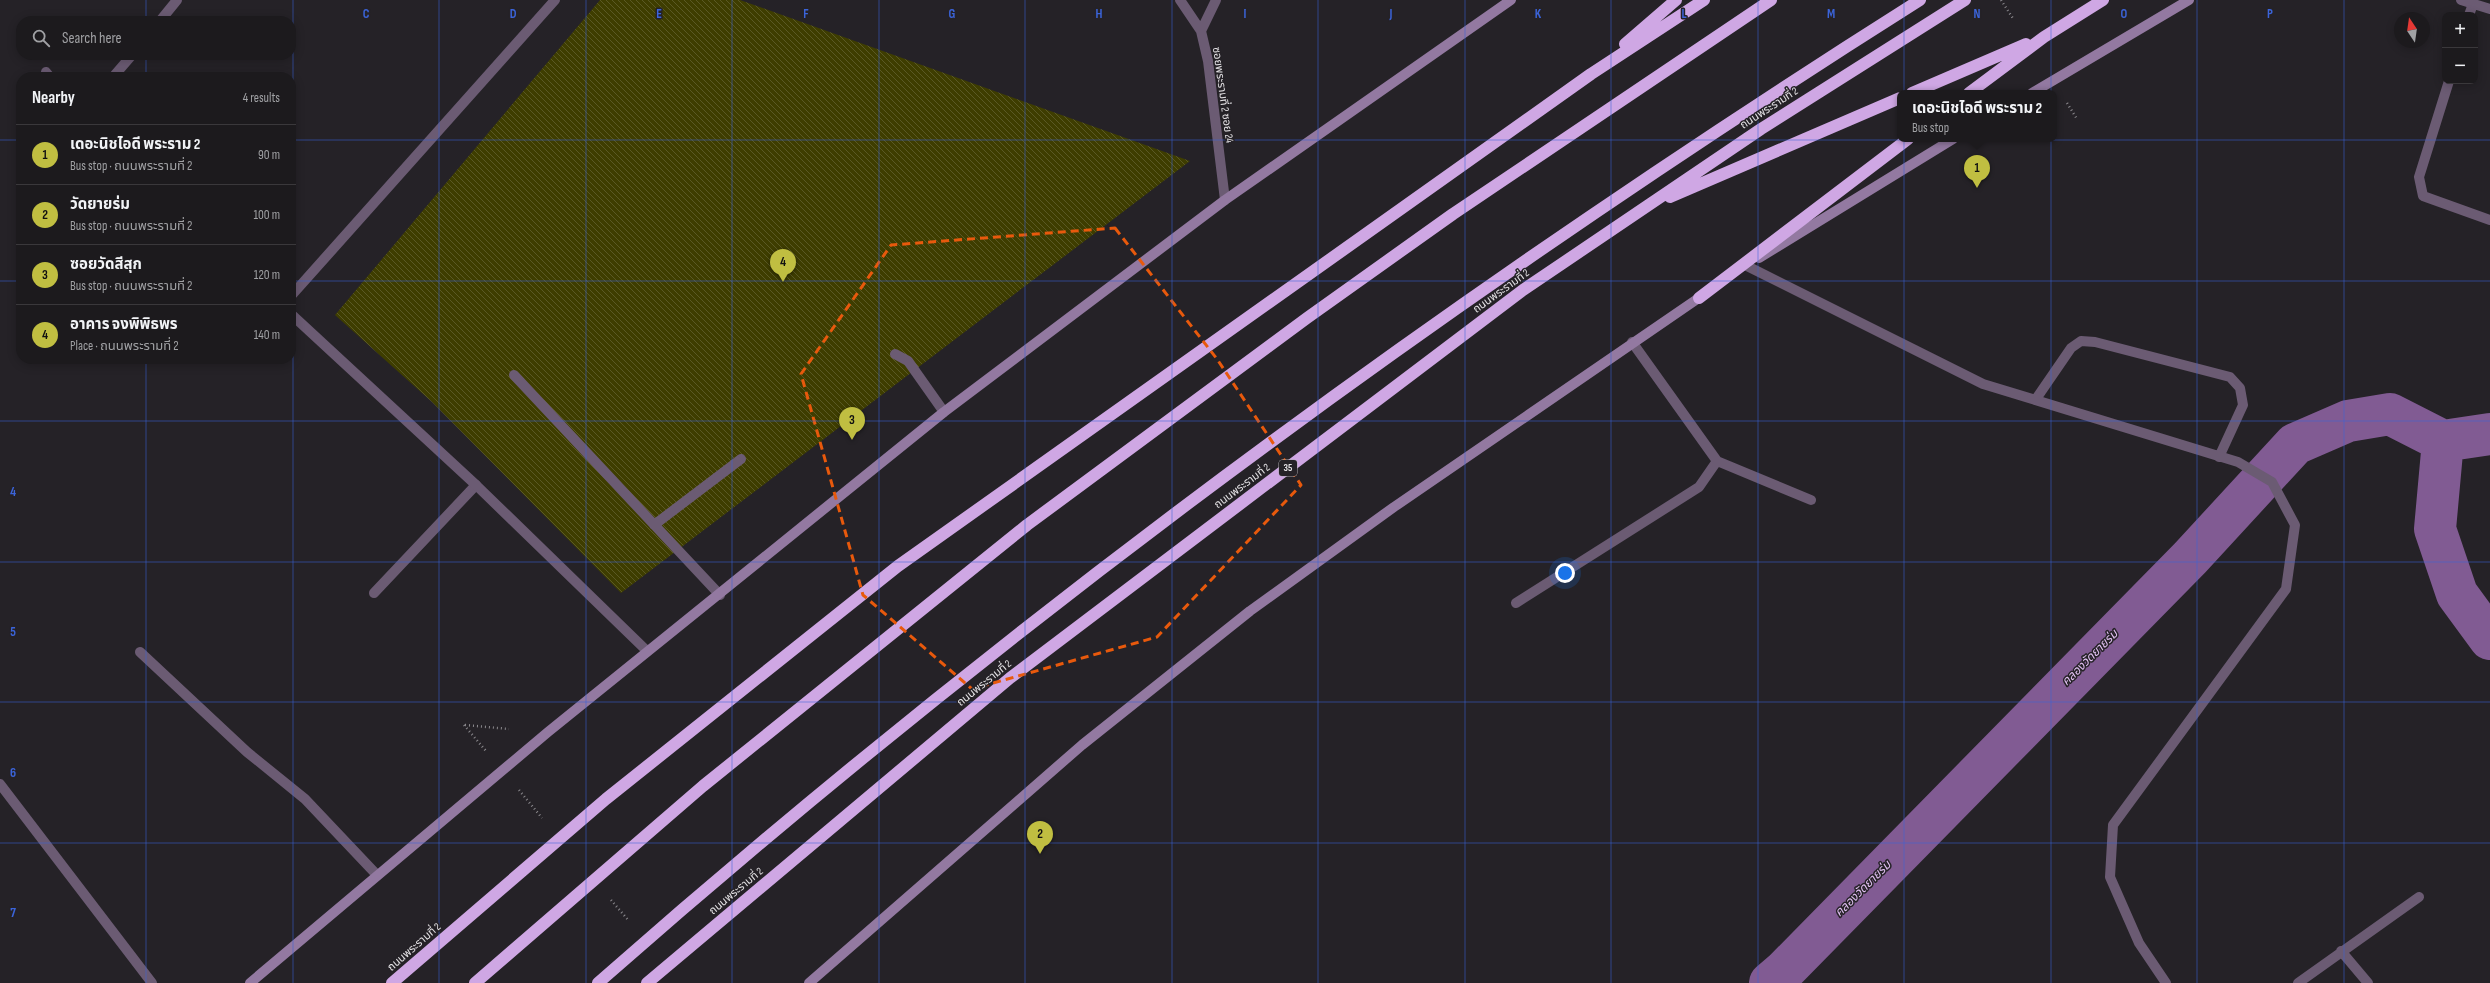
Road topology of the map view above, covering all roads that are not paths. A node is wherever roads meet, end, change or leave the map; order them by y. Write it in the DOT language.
graph roads {
  1 [pos="177,0"];
  2 [pos="555,0"];
  3 [pos="1180,0"];
  4 [pos="1216,0"];
  5 [pos="1511,0"];
  6 [pos="1676,0"];
  7 [pos="1704,0"];
  8 [pos="1771,0"];
  9 [pos="1920,0"];
  10 [pos="1965,0"];
  11 [pos="2103,0"];
  12 [pos="2189,0"];
  13 [pos="2461,0"];
  14 [pos="2472,4"];
  15 [pos="2490,9"];
  16 [pos="2470,12"];
  17 [pos="164,16"];
  18 [pos="1201,30"];
  19 [pos="2044,36"];
  20 [pos="128,60"];
  21 [pos="118,72"];
  22 [pos="1591,74"];
  23 [pos="2448,84"];
  24 [pos="1919,90"];
  25 [pos="1973,90"];
  26 [pos="2037,90"];
  27 [pos="1897,99"];
  28 [pos="1904,142"];
  29 [pos="1948,142"];
  30 [pos="1226,200"];
  31 [pos="1643,209"];
  32 [pos="2490,220"];
  33 [pos="1747,266"];
  34 [pos="296,290"];
  35 [pos="1699,298"];
  36 [pos="296,319"];
  37 [pos="1632,342"];
  38 [pos="895,354"];
  39 [pos="514,375"];
  40 [pos="2036,399"];
  41 [pos="944,412"];
  42 [pos="2219,457"];
  43 [pos="741,459"];
  44 [pos="1717,461"];
  45 [pos="476,485"];
  46 [pos="1812,500"];
  47 [pos="654,525"];
  48 [pos="374,594"];
  49 [pos="720,595"];
  50 [pos="1516,603"];
  51 [pos="647,651"];
  52 [pos="140,652"];
  53 [pos="0,784"];
  54 [pos="376,874"];
  55 [pos="2419,897"];
  56 [pos="2342,951"];
  57 [pos="152,983"];
  58 [pos="250,983"];
  59 [pos="392,983"];
  60 [pos="475,983"];
  61 [pos="598,983"];
  62 [pos="647,983"];
  63 [pos="809,983"];
  64 [pos="2166,983"];
  65 [pos="2298,983"];
  66 [pos="2368,983"];
  1 -- 17 [label="street"];
  2 -- 34 [label="street"];
  3 -- 18 [label="street, ซอยพระรามที่ 2 ซอย 24"];
  4 -- 18 [label="street"];
  5 -- 30 [label="main road"];
  6 -- 22 [label="highway"];
  7 -- 22 [label="highway, ถนนพระรามที่ 2"];
  8 -- 60 [label="highway"];
  9 -- 61 [label="highway"];
  10 -- 31 [label="highway, ถนนพระรามที่ 2 / 35"];
  11 -- 19 [label="highway"];
  12 -- 26 [label="main road"];
  13 -- 14 [label="street"];
  14 -- 15 [label="street"];
  14 -- 16 [label="street"];
  18 -- 30 [label="street, ซอยพระรามที่ 2 ซอย 24"];
  19 -- 24 [label="highway"];
  19 -- 25 [label="highway"];
  20 -- 21 [label="street"];
  22 -- 59 [label="highway, ถนนพระรามที่ 2"];
  23 -- 32 [label="street"];
  27 -- 31 [label="highway"];
  28 -- 35 [label="highway"];
  29 -- 33 [label="main road"];
  30 -- 41 [label="main road"];
  31 -- 62 [label="highway, ถนนพระรามที่ 2 / 35"];
  33 -- 35 [label="main road"];
  33 -- 40 [label="street"];
  35 -- 37 [label="main road"];
  36 -- 45 [label="street"];
  37 -- 44 [label="street"];
  37 -- 63 [label="main road"];
  38 -- 41 [label="street"];
  39 -- 47 [label="street"];
  40 -- 42 [label="street"];
  40 -- 42 [label="street"];
  41 -- 49 [label="main road"];
  42 -- 64 [label="street"];
  43 -- 47 [label="street"];
  44 -- 46 [label="street"];
  44 -- 50 [label="street"];
  45 -- 48 [label="street"];
  45 -- 51 [label="street"];
  47 -- 49 [label="street"];
  49 -- 51 [label="main road"];
  51 -- 54 [label="main road"];
  52 -- 54 [label="street"];
  53 -- 57 [label="street"];
  54 -- 58 [label="main road"];
  55 -- 56 [label="street"];
  56 -- 65 [label="street"];
  56 -- 66 [label="street"];
}
